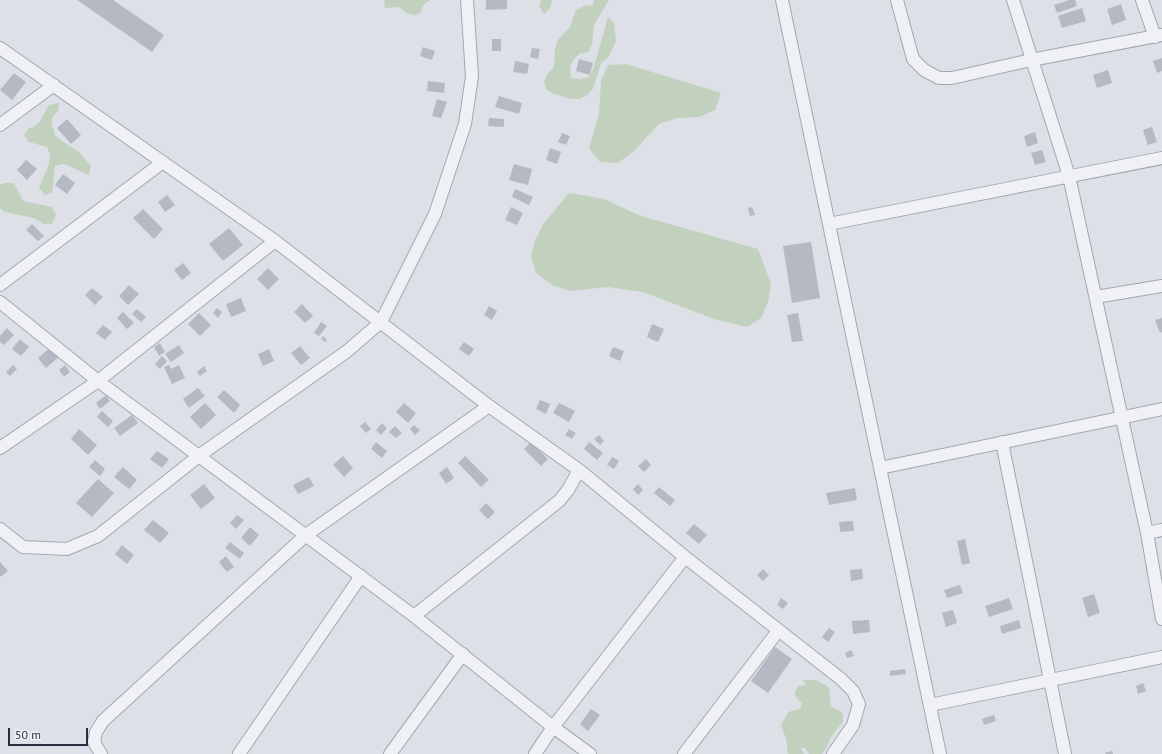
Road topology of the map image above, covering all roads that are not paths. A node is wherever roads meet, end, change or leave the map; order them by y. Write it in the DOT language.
graph roads {
  1 [pos="467,0"];
  2 [pos="782,0"];
  3 [pos="897,0"];
  4 [pos="1012,0"];
  5 [pos="1142,0"];
  6 [pos="1158,36"];
  7 [pos="0,48"];
  8 [pos="1031,60"];
  9 [pos="54,84"];
  10 [pos="0,125"];
  11 [pos="1162,158"];
  12 [pos="163,162"];
  13 [pos="1069,176"];
  14 [pos="829,224"];
  15 [pos="275,241"];
  16 [pos="0,285"];
  17 [pos="1162,286"];
  18 [pos="1096,297"];
  19 [pos="0,302"];
  20 [pos="381,322"];
  21 [pos="98,381"];
  22 [pos="489,406"];
  23 [pos="1162,409"];
  24 [pos="1122,417"];
  25 [pos="1002,442"];
  26 [pos="0,448"];
  27 [pos="200,455"];
  28 [pos="880,468"];
  29 [pos="579,470"];
  30 [pos="0,530"];
  31 [pos="1162,530"];
  32 [pos="1147,533"];
  33 [pos="306,535"];
  34 [pos="685,557"];
  35 [pos="361,576"];
  36 [pos="414,616"];
  37 [pos="1162,619"];
  38 [pos="778,631"];
  39 [pos="463,654"];
  40 [pos="1162,657"];
  41 [pos="1050,680"];
  42 [pos="930,705"];
  43 [pos="552,727"];
  44 [pos="101,754"];
  45 [pos="239,754"];
  46 [pos="390,754"];
  47 [pos="536,754"];
  48 [pos="590,754"];
  49 [pos="684,754"];
  50 [pos="833,754"];
  51 [pos="940,754"];
  52 [pos="1065,754"];
  1 -- 20 [label="street"];
  2 -- 14 [label="street"];
  3 -- 8 [label="street"];
  4 -- 8 [label="street"];
  5 -- 6 [label="street"];
  6 -- 8 [label="street"];
  7 -- 9 [label="street"];
  8 -- 13 [label="street"];
  9 -- 10 [label="street"];
  9 -- 12 [label="street"];
  11 -- 13 [label="street"];
  12 -- 15 [label="street"];
  12 -- 16 [label="street"];
  13 -- 14 [label="street"];
  13 -- 18 [label="street"];
  14 -- 28 [label="street"];
  15 -- 20 [label="street"];
  15 -- 21 [label="street"];
  17 -- 18 [label="street"];
  18 -- 24 [label="street"];
  19 -- 21 [label="street"];
  20 -- 22 [label="street"];
  20 -- 27 [label="street"];
  21 -- 26 [label="street"];
  21 -- 27 [label="street"];
  22 -- 29 [label="street"];
  22 -- 33 [label="street"];
  23 -- 24 [label="street"];
  24 -- 25 [label="street"];
  24 -- 32 [label="street"];
  25 -- 28 [label="street"];
  25 -- 41 [label="street"];
  27 -- 30 [label="street"];
  27 -- 33 [label="street"];
  28 -- 42 [label="street"];
  29 -- 34 [label="street"];
  29 -- 36 [label="street"];
  31 -- 32 [label="street"];
  32 -- 37 [label="street"];
  33 -- 35 [label="street"];
  33 -- 44 [label="street"];
  34 -- 38 [label="street"];
  34 -- 43 [label="street"];
  35 -- 36 [label="street"];
  35 -- 45 [label="street"];
  36 -- 39 [label="street"];
  38 -- 49 [label="street"];
  38 -- 50 [label="street"];
  39 -- 43 [label="street"];
  39 -- 46 [label="street"];
  40 -- 41 [label="street"];
  41 -- 42 [label="street"];
  41 -- 52 [label="street"];
  42 -- 51 [label="street"];
  43 -- 47 [label="street"];
  43 -- 48 [label="street"];
}
